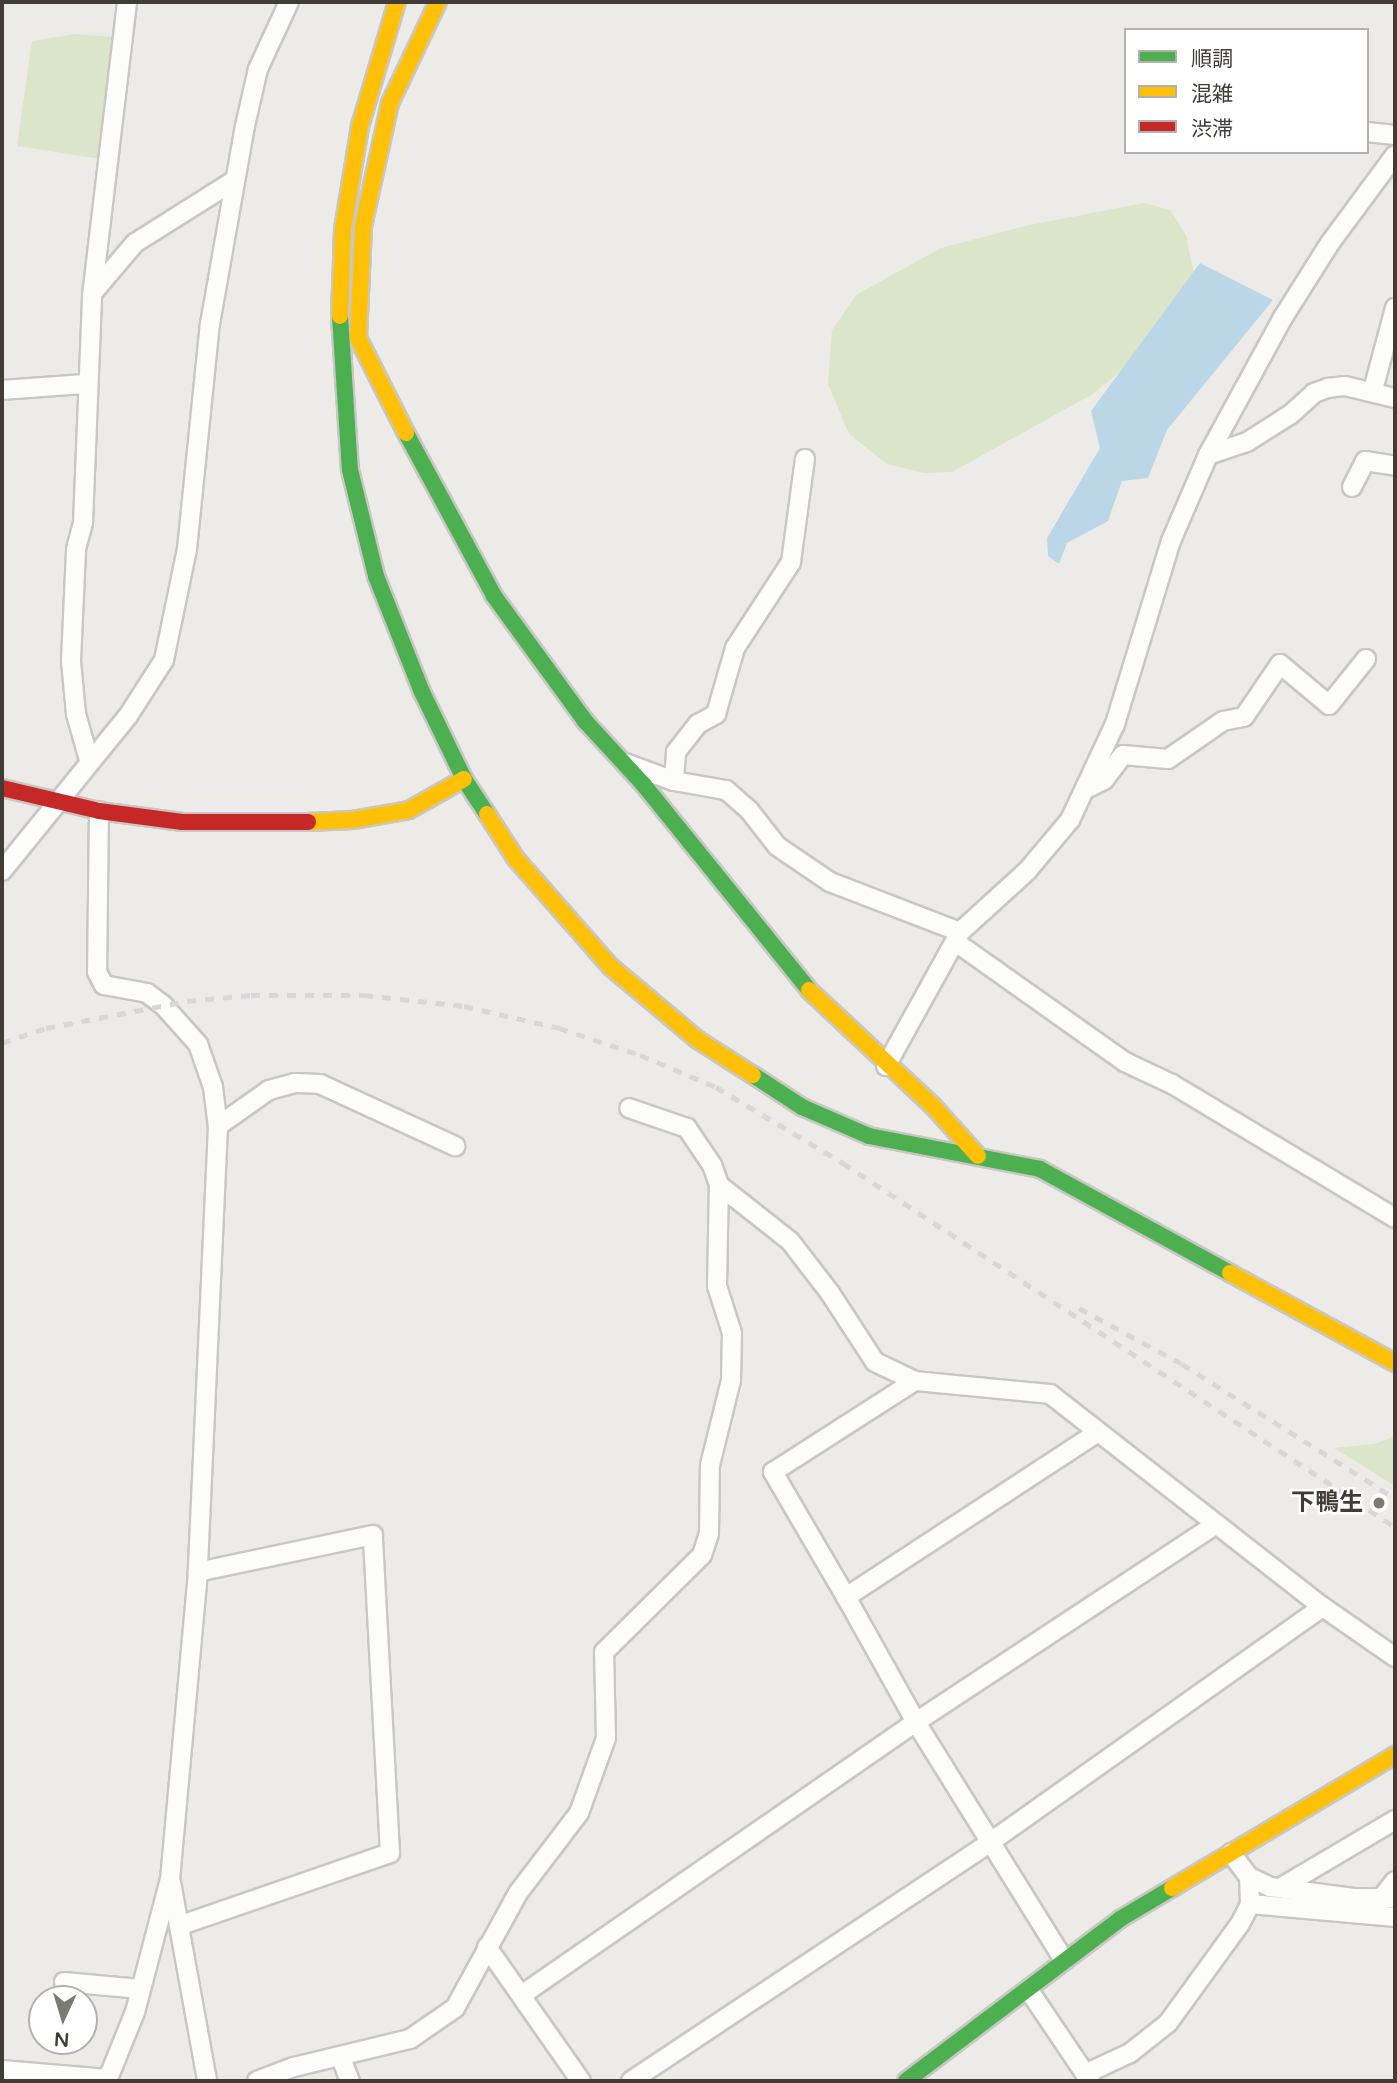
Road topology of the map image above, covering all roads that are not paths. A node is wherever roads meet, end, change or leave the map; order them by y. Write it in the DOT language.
graph roads {
  1 [pos="127,2"];
  2 [pos="289,2"];
  3 [pos="397,2"];
  4 [pos="438,2"];
  5 [pos="1369,132"];
  6 [pos="1395,135"];
  7 [pos="1395,155"];
  8 [pos="235,180"];
  9 [pos="92,296"];
  10 [pos="1395,308"];
  11 [pos="86,384"];
  12 [pos="2,390"];
  13 [pos="1373,390"];
  14 [pos="1395,398"];
  15 [pos="1208,455"];
  16 [pos="806,459"];
  17 [pos="1395,466"];
  18 [pos="1352,487"];
  19 [pos="1366,659"];
  20 [pos="89,760"];
  21 [pos="622,762"];
  22 [pos="464,779"];
  23 [pos="674,781"];
  24 [pos="2,788"];
  25 [pos="1087,788"];
  26 [pos="58,802"];
  27 [pos="99,811"];
  28 [pos="2,871"];
  29 [pos="959,937"];
  30 [pos="886,1066"];
  31 [pos="629,1108"];
  32 [pos="218,1126"];
  33 [pos="455,1146"];
  34 [pos="978,1156"];
  35 [pos="719,1185"];
  36 [pos="1395,1218"];
  37 [pos="1395,1363"];
  38 [pos="915,1381"];
  39 [pos="1098,1432"];
  40 [pos="1216,1524"];
  41 [pos="198,1572"];
  42 [pos="846,1597"];
  43 [pos="1323,1607"];
  44 [pos="1395,1657"];
  45 [pos="916,1722"];
  46 [pos="1395,1755"];
  47 [pos="1395,1820"];
  48 [pos="992,1841"];
  49 [pos="1231,1853"];
  50 [pos="1250,1877"];
  51 [pos="170,1879"];
  52 [pos="1395,1881"];
  53 [pos="1280,1888"];
  54 [pos="1388,1899"];
  55 [pos="1250,1904"];
  56 [pos="1395,1917"];
  57 [pos="181,1925"];
  58 [pos="487,1947"];
  59 [pos="1065,1960"];
  60 [pos="64,1982"];
  61 [pos="141,1989"];
  62 [pos="1030,1992"];
  63 [pos="523,1994"];
  64 [pos="341,2058"];
  65 [pos="2,2070"];
  66 [pos="932,2074"];
  67 [pos="1087,2078"];
  68 [pos="107,2080"];
  69 [pos="207,2081"];
  70 [pos="257,2081"];
  71 [pos="350,2081"];
  72 [pos="581,2081"];
  73 [pos="631,2081"];
  74 [pos="906,2081"];
  1 -- 9 [label="street"];
  2 -- 8 [label="street"];
  3 -- 22 [label="street"];
  4 -- 21 [label="street"];
  5 -- 6 [label="street"];
  7 -- 15 [label="street"];
  8 -- 9 [label="street"];
  8 -- 20 [label="street"];
  9 -- 11 [label="street"];
  10 -- 13 [label="street"];
  11 -- 12 [label="street"];
  11 -- 20 [label="street"];
  13 -- 14 [label="street"];
  13 -- 15 [label="street"];
  15 -- 25 [label="street"];
  16 -- 23 [label="street"];
  17 -- 18 [label="street"];
  19 -- 25 [label="street"];
  20 -- 26 [label="street"];
  21 -- 23 [label="street"];
  21 -- 30 [label="street"];
  22 -- 27 [label="street"];
  22 -- 34 [label="street"];
  23 -- 29 [label="street"];
  24 -- 26 [label="street"];
  25 -- 29 [label="street"];
  26 -- 27 [label="street"];
  26 -- 28 [label="street"];
  27 -- 32 [label="street"];
  29 -- 30 [label="street"];
  29 -- 36 [label="street"];
  30 -- 34 [label="street"];
  31 -- 35 [label="street"];
  32 -- 33 [label="street"];
  32 -- 41 [label="street"];
  34 -- 37 [label="street"];
  35 -- 38 [label="street"];
  35 -- 58 [label="street"];
  38 -- 39 [label="street"];
  38 -- 42 [label="street"];
  39 -- 40 [label="street"];
  39 -- 42 [label="street"];
  40 -- 43 [label="street"];
  40 -- 45 [label="street"];
  41 -- 51 [label="street"];
  41 -- 57 [label="street"];
  42 -- 45 [label="street"];
  43 -- 44 [label="street"];
  43 -- 48 [label="street"];
  45 -- 48 [label="street"];
  45 -- 63 [label="street"];
  46 -- 49 [label="street"];
  47 -- 53 [label="street"];
  48 -- 59 [label="street"];
  48 -- 73 [label="street"];
  49 -- 50 [label="street"];
  49 -- 59 [label="street"];
  50 -- 53 [label="street"];
  50 -- 55 [label="street"];
  51 -- 57 [label="street"];
  51 -- 61 [label="street"];
  52 -- 54 [label="street"];
  53 -- 54 [label="street"];
  55 -- 56 [label="street"];
  55 -- 67 [label="street"];
  57 -- 69 [label="street"];
  58 -- 63 [label="street"];
  58 -- 64 [label="street"];
  59 -- 62 [label="street"];
  60 -- 61 [label="street"];
  61 -- 68 [label="street"];
  62 -- 66 [label="street"];
  62 -- 67 [label="street"];
  63 -- 72 [label="street"];
  64 -- 70 [label="street"];
  64 -- 71 [label="street"];
  65 -- 68 [label="street"];
  66 -- 74 [label="street"];
}
